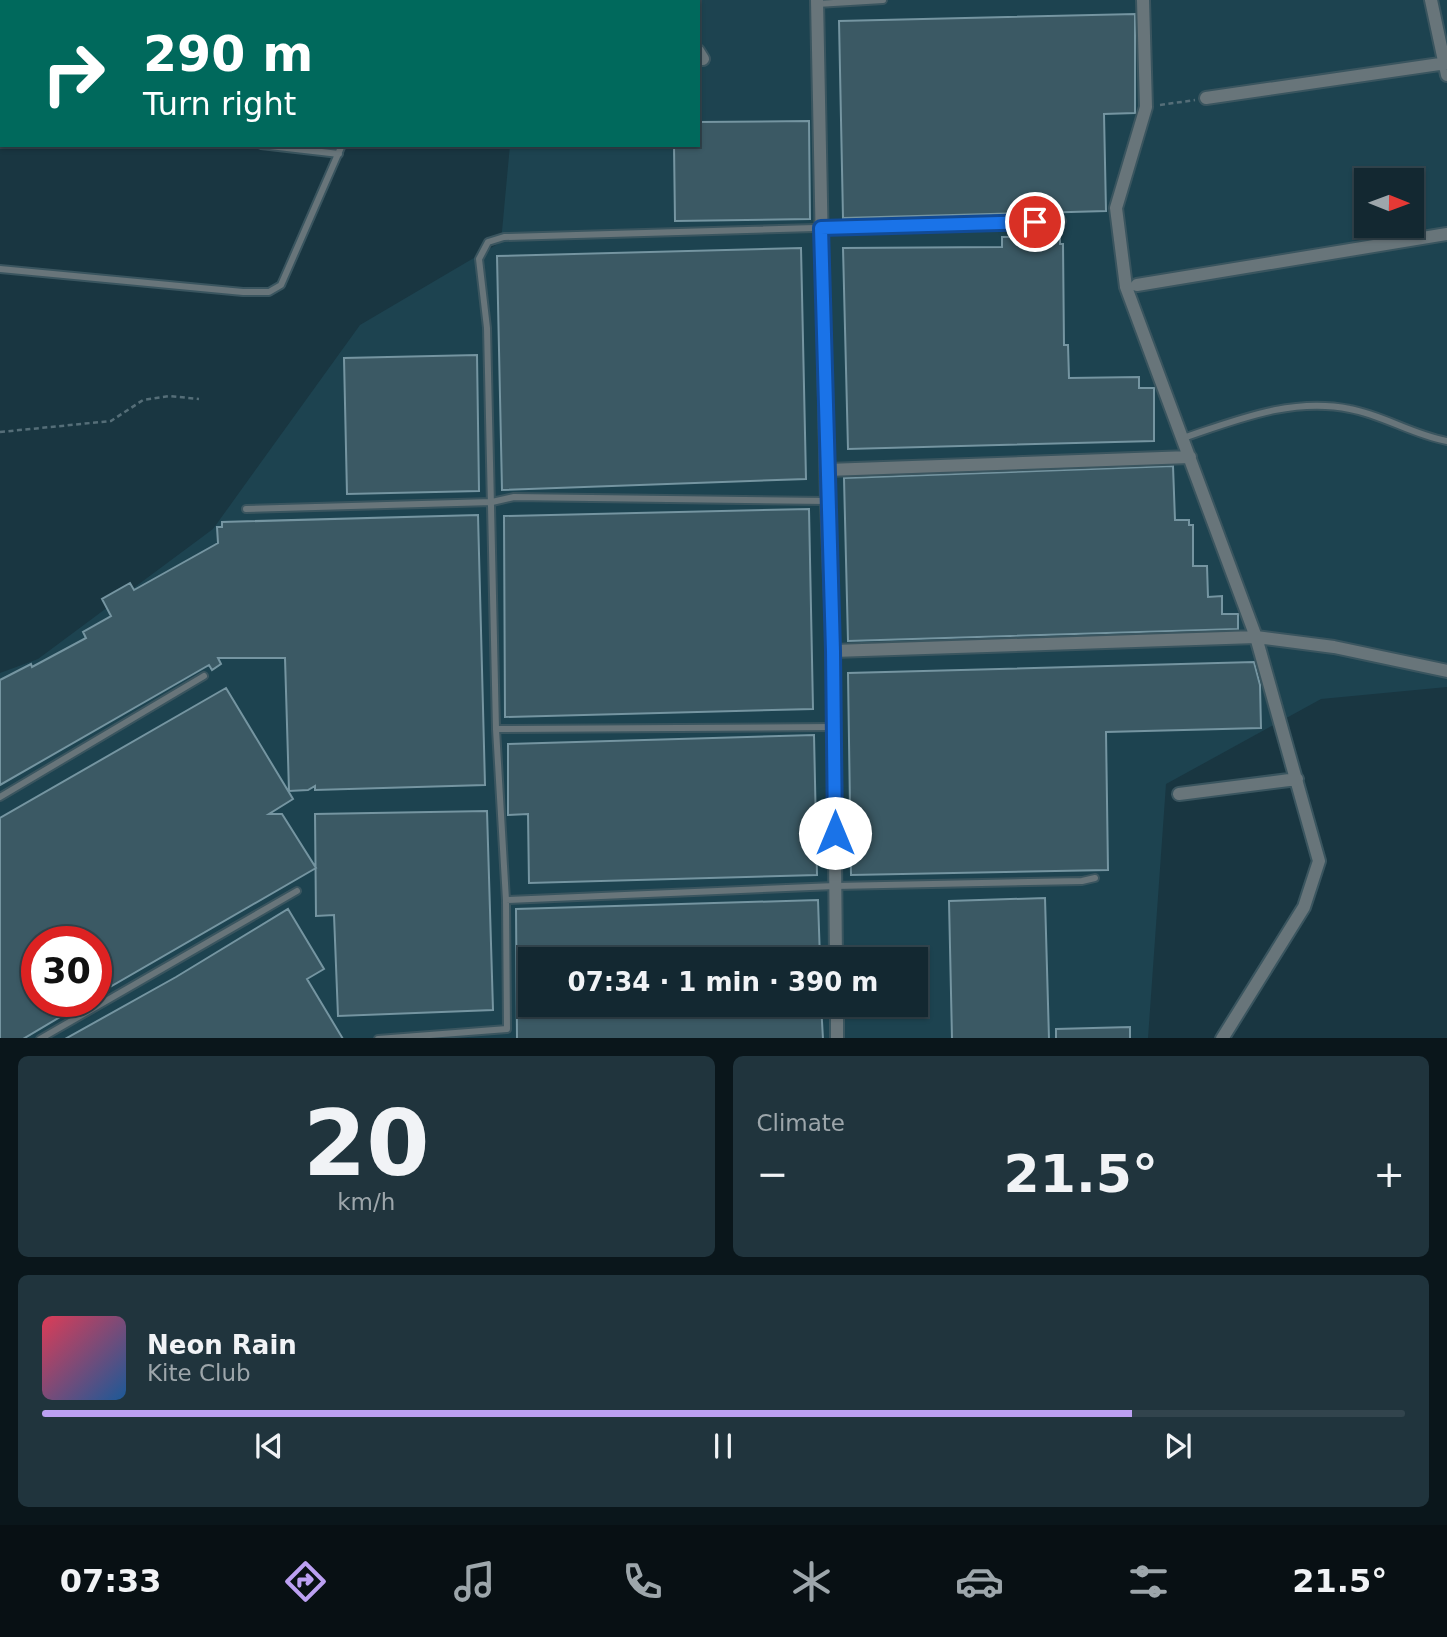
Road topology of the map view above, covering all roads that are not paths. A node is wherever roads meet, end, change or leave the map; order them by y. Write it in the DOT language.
graph roads {
  1 [pos="883,0"];
  2 [pos="1143,0"];
  3 [pos="1431,0"];
  4 [pos="817,2"];
  5 [pos="1446,67"];
  6 [pos="1206,98"];
  7 [pos="279,147"];
  8 [pos="342,147"];
  9 [pos="340,154"];
  10 [pos="1062,221"];
  11 [pos="821,228"];
  12 [pos="1447,234"];
  13 [pos="0,269"];
  14 [pos="1137,285"];
  15 [pos="1183,438"];
  16 [pos="1447,441"];
  17 [pos="1190,457"];
  18 [pos="827,470"];
  19 [pos="827,501"];
  20 [pos="492,502"];
  21 [pos="246,509"];
  22 [pos="1256,636"];
  23 [pos="833,651"];
  24 [pos="1447,671"];
  25 [pos="205,676"];
  26 [pos="834,727"];
  27 [pos="496,729"];
  28 [pos="1297,779"];
  29 [pos="1179,794"];
  30 [pos="0,797"];
  31 [pos="1095,878"];
  32 [pos="835,886"];
  33 [pos="296,891"];
  34 [pos="506,900"];
  35 [pos="836,947"];
  36 [pos="837,1017"];
  37 [pos="40,1038"];
  38 [pos="378,1038"];
  39 [pos="837,1038"];
  40 [pos="1222,1038"];
  1 -- 4 [label="lane"];
  2 -- 15 [label="street"];
  3 -- 5 [label="street"];
  4 -- 11 [label="street"];
  5 -- 6 [label="street"];
  7 -- 9 [label="lane"];
  8 -- 9 [label="lane"];
  9 -- 13 [label="lane"];
  10 -- 11 [label="lane"];
  11 -- 18 [label="street"];
  11 -- 20 [label="lane"];
  12 -- 14 [label="street"];
  15 -- 16 [label="lane"];
  15 -- 17 [label="street"];
  17 -- 18 [label="street"];
  17 -- 22 [label="street"];
  18 -- 19 [label="street"];
  19 -- 20 [label="lane"];
  19 -- 23 [label="street"];
  20 -- 21 [label="lane"];
  20 -- 27 [label="lane"];
  22 -- 23 [label="street"];
  22 -- 24 [label="street"];
  22 -- 28 [label="street"];
  23 -- 26 [label="street"];
  25 -- 30 [label="lane"];
  26 -- 27 [label="lane"];
  26 -- 32 [label="street"];
  27 -- 34 [label="lane"];
  28 -- 29 [label="street"];
  28 -- 40 [label="street"];
  31 -- 32 [label="lane"];
  32 -- 34 [label="lane"];
  32 -- 35 [label="street"];
  33 -- 37 [label="lane"];
  34 -- 38 [label="lane"];
  36 -- 39 [label="street"];
}
